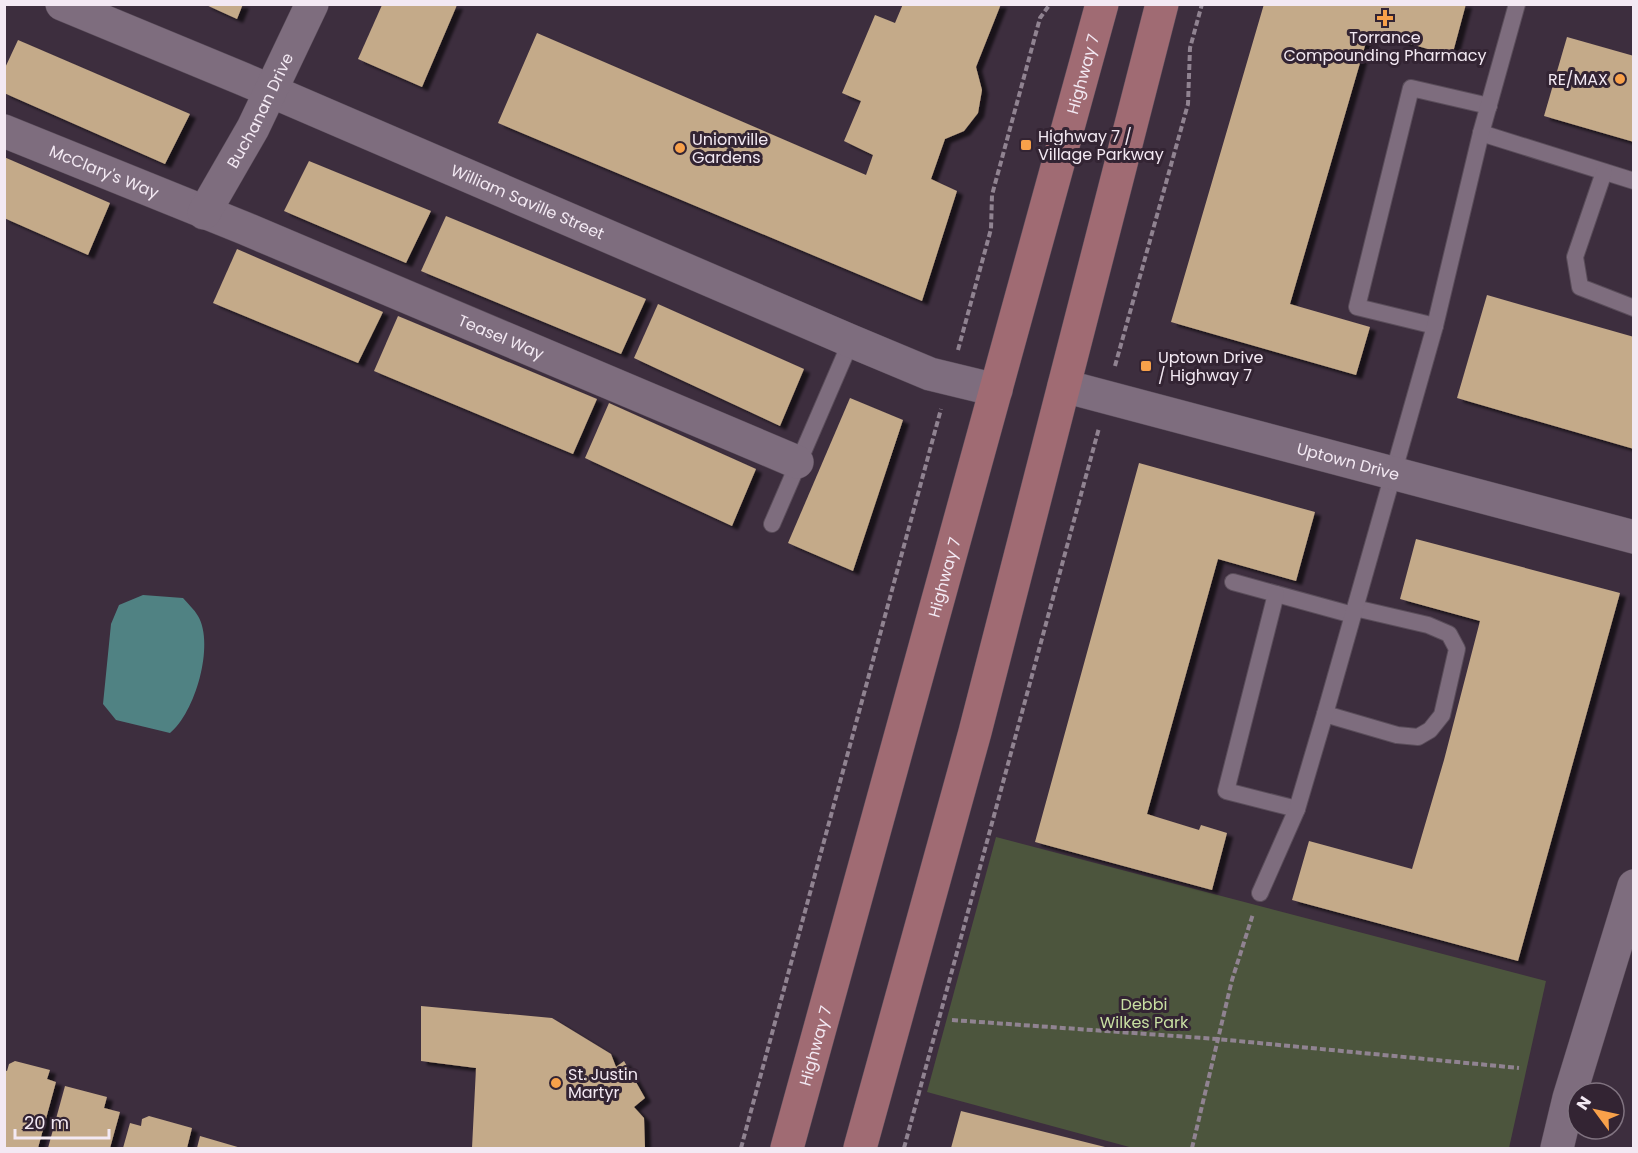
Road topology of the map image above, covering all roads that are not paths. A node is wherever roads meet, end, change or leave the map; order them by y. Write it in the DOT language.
graph roads {
  1 [pos="62,4"];
  2 [pos="312,4"];
  3 [pos="1102,4"];
  4 [pos="1162,4"];
  5 [pos="1517,4"];
  6 [pos="270,92"];
  7 [pos="1489,106"];
  8 [pos="4,130"];
  9 [pos="1481,133"];
  10 [pos="1604,172"];
  11 [pos="1634,181"];
  12 [pos="204,213"];
  13 [pos="1634,308"];
  14 [pos="1435,326"];
  15 [pos="851,341"];
  16 [pos="1064,386"];
  17 [pos="996,390"];
  18 [pos="797,462"];
  19 [pos="1394,474"];
  20 [pos="772,524"];
  21 [pos="1634,537"];
  22 [pos="1233,582"];
  23 [pos="1276,594"];
  24 [pos="1354,611"];
  25 [pos="1325,714"];
  26 [pos="1297,809"];
  27 [pos="1634,886"];
  28 [pos="1260,893"];
  29 [pos="787,1149"];
  30 [pos="860,1149"];
  31 [pos="1557,1149"];
  1 -- 6 [label="street, William Saville Street"];
  2 -- 6 [label="street, Buchanan Drive"];
  3 -- 17 [label="main road, Highway 7"];
  4 -- 16 [label="main road"];
  5 -- 7 [label="lane"];
  6 -- 12 [label="street, Buchanan Drive"];
  6 -- 15 [label="street, William Saville Street"];
  7 -- 9 [label="lane"];
  7 -- 14 [label="lane"];
  8 -- 12 [label="street, McClary's Way"];
  9 -- 10 [label="lane"];
  9 -- 14 [label="lane"];
  10 -- 11 [label="lane"];
  10 -- 13 [label="lane"];
  12 -- 18 [label="street, Teasel Way"];
  14 -- 19 [label="lane"];
  15 -- 17 [label="street, William Saville Street"];
  15 -- 18 [label="lane"];
  16 -- 19 [label="street, Uptown Drive"];
  16 -- 30 [label="main road"];
  17 -- 29 [label="main road, Highway 7"];
  18 -- 20 [label="lane"];
  19 -- 21 [label="street, Uptown Drive"];
  19 -- 24 [label="lane"];
  22 -- 23 [label="lane"];
  23 -- 24 [label="lane"];
  23 -- 26 [label="lane"];
  24 -- 25 [label="lane"];
  24 -- 25 [label="lane"];
  25 -- 26 [label="lane"];
  26 -- 28 [label="lane"];
  27 -- 31 [label="street"];
}
